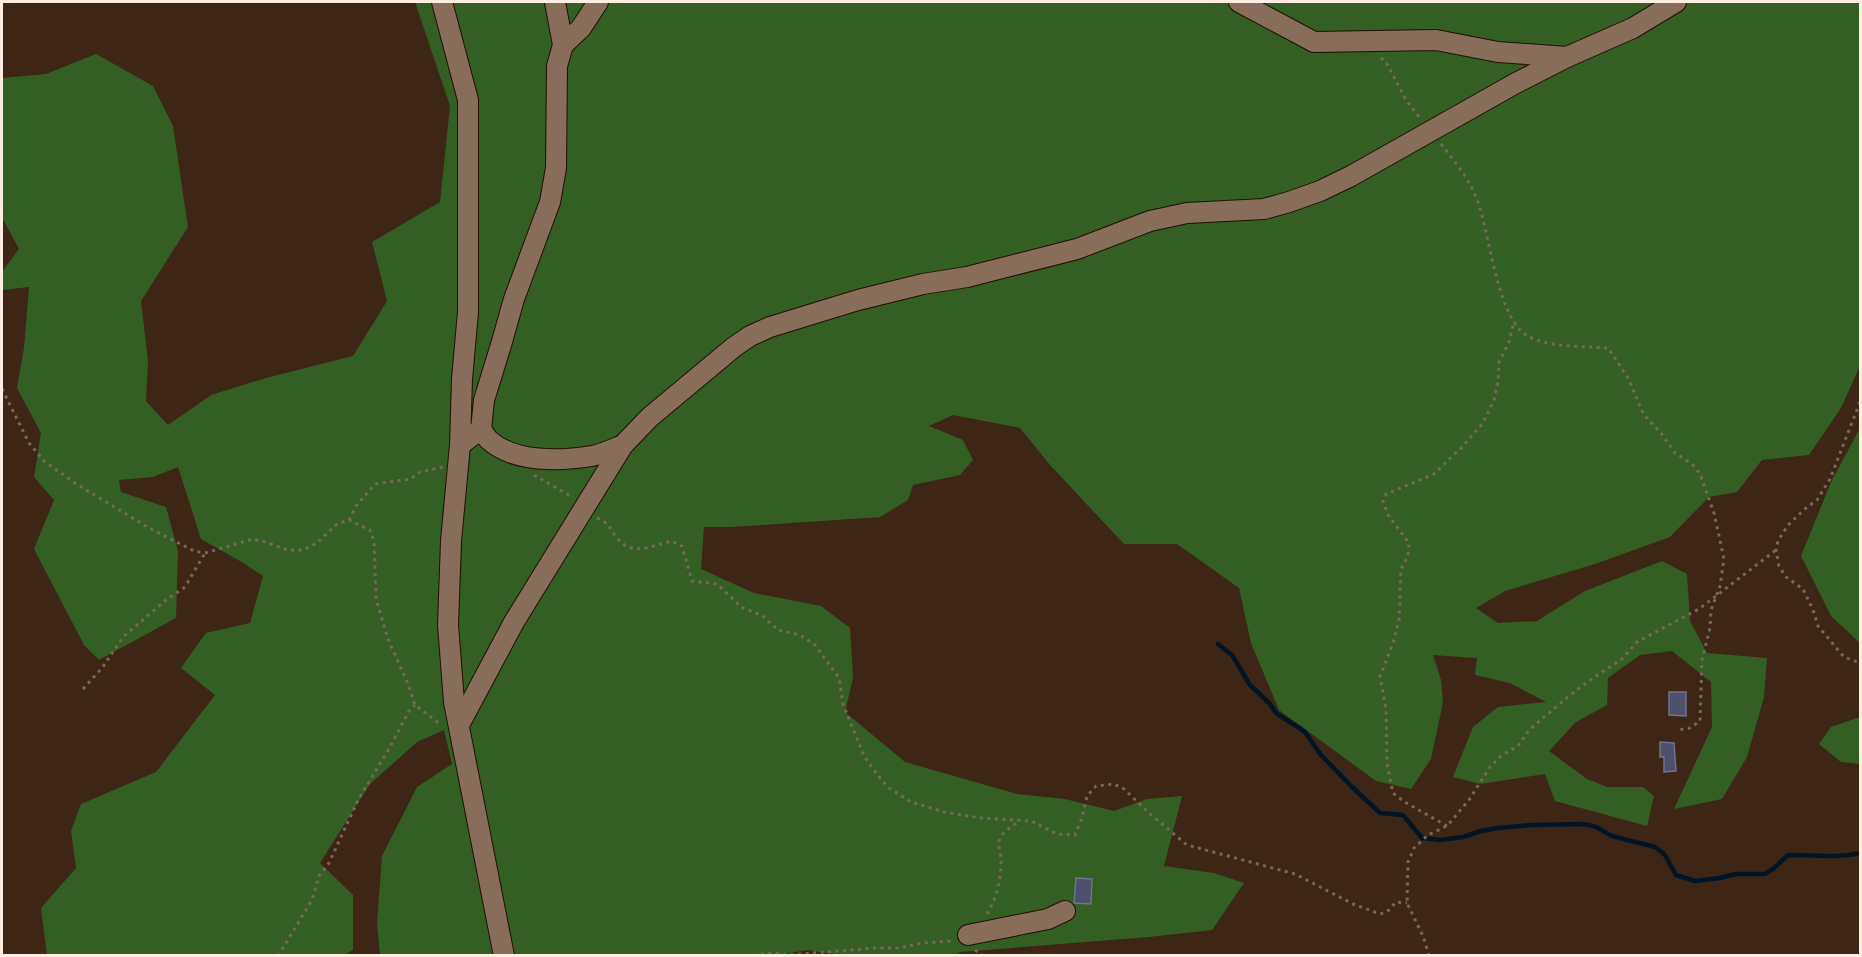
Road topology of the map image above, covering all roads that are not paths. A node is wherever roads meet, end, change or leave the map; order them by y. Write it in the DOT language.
graph roads {
  1 [pos="442,2"];
  2 [pos="555,2"];
  3 [pos="598,2"];
  4 [pos="1239,2"];
  5 [pos="1676,2"];
  6 [pos="563,45"];
  7 [pos="1566,57"];
  8 [pos="481,429"];
  9 [pos="460,445"];
  10 [pos="623,445"];
  11 [pos="461,734"];
  12 [pos="1065,911"];
  13 [pos="968,935"];
  14 [pos="504,956"];
  1 -- 9 [label="street"];
  2 -- 6 [label="street"];
  3 -- 6 [label="street"];
  4 -- 7 [label="street"];
  5 -- 7 [label="street"];
  6 -- 8 [label="street"];
  7 -- 10 [label="street"];
  8 -- 9 [label="street"];
  8 -- 10 [label="street"];
  9 -- 11 [label="street"];
  10 -- 11 [label="street"];
  11 -- 14 [label="street"];
  12 -- 13 [label="street"];
}
